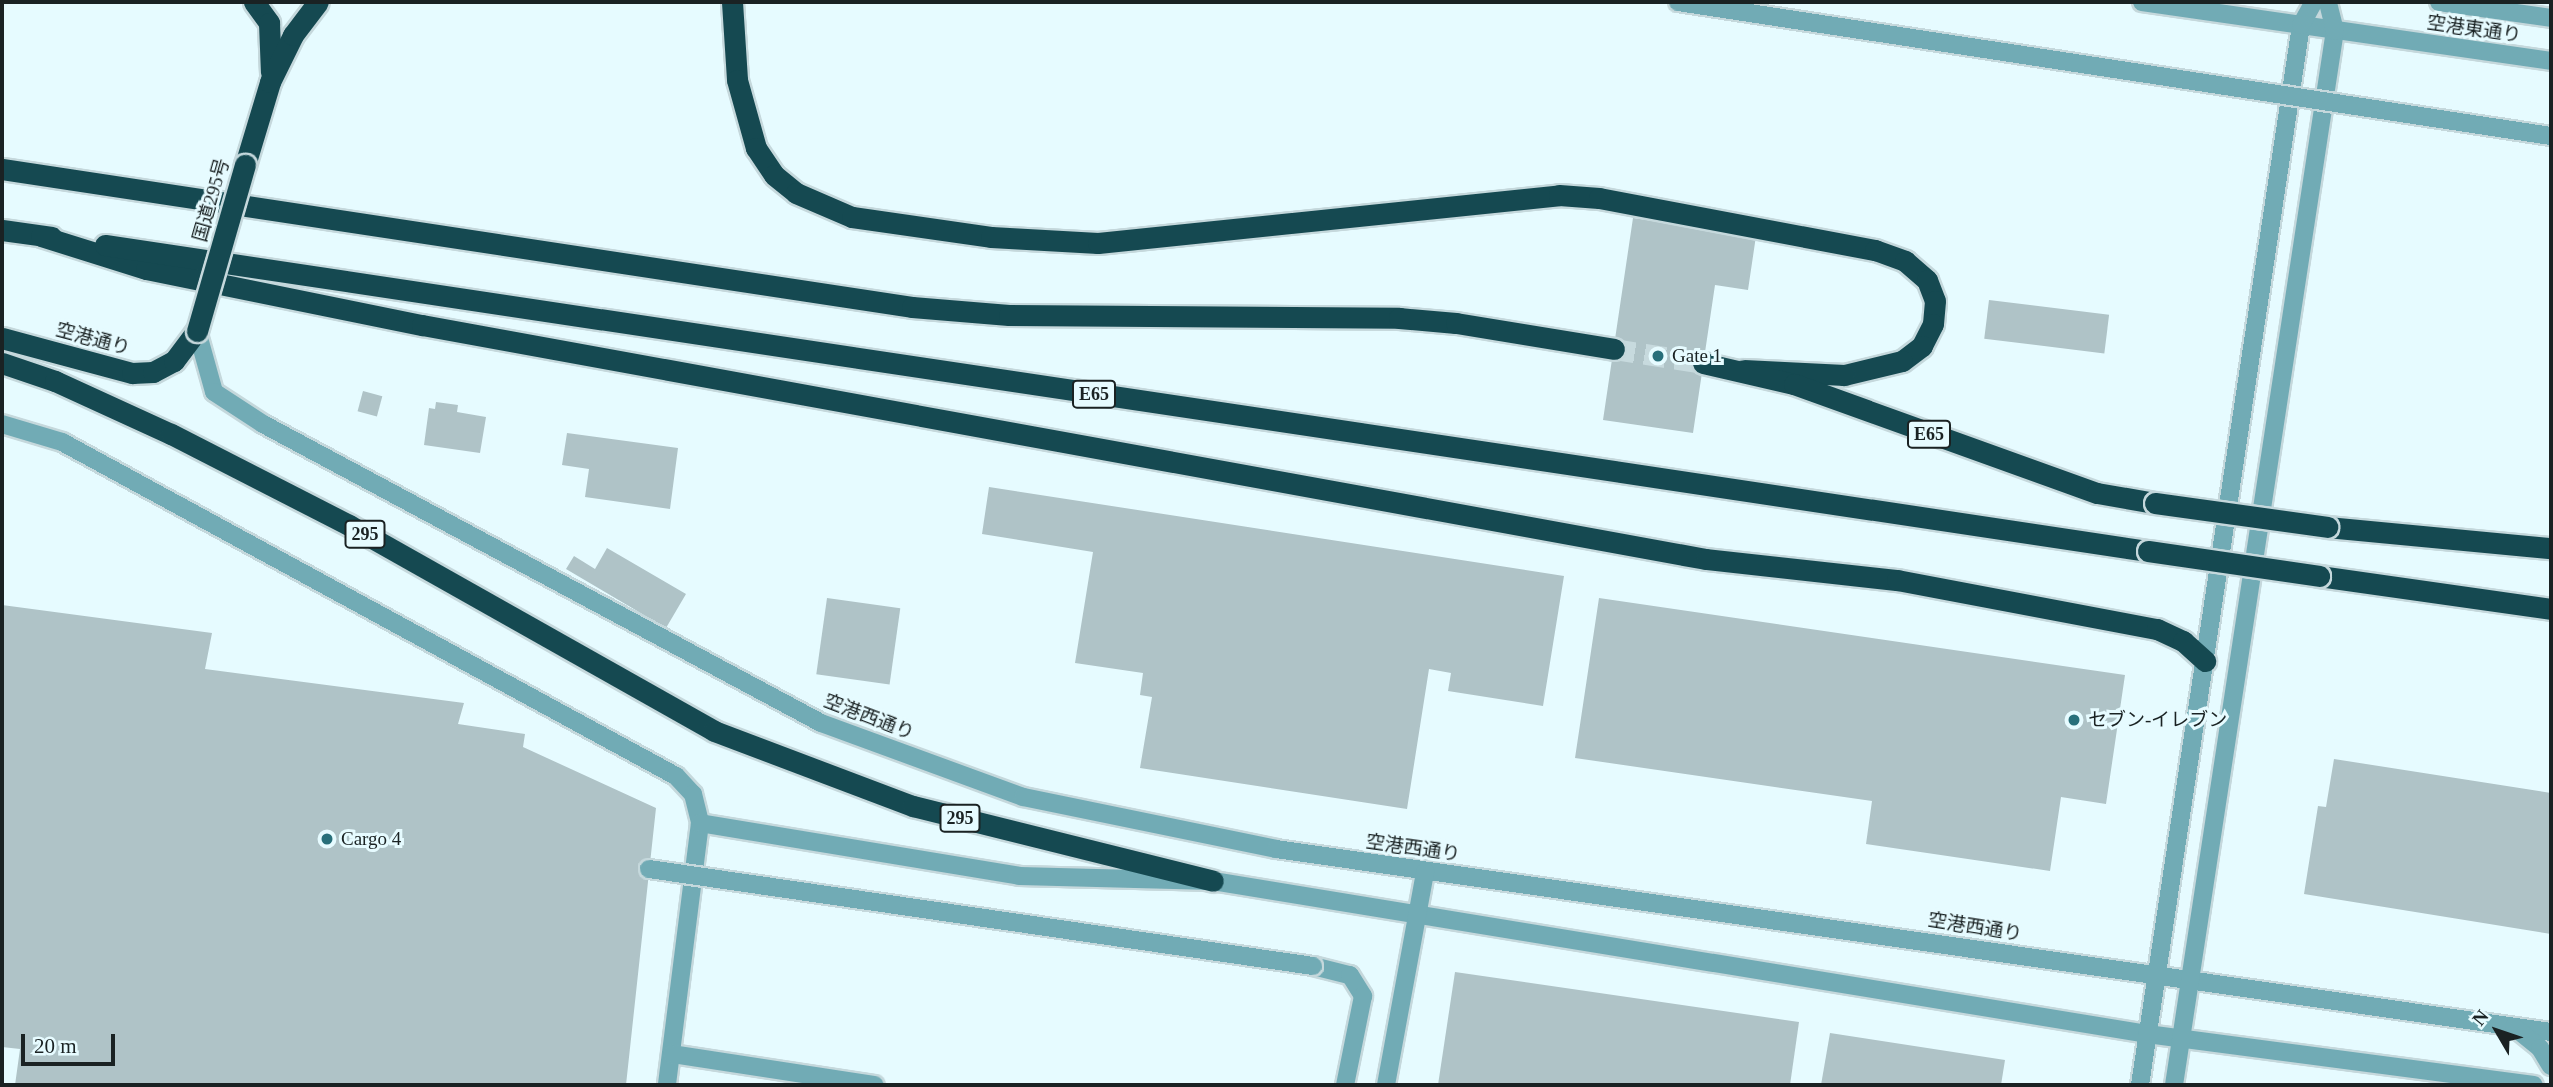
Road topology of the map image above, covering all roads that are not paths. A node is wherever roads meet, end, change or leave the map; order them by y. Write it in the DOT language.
graph roads {
  1 [pos="254,2"];
  2 [pos="318,2"];
  3 [pos="732,2"];
  4 [pos="1678,2"];
  5 [pos="2142,2"];
  6 [pos="2314,2"];
  7 [pos="2328,2"];
  8 [pos="2439,2"];
  9 [pos="2551,18"];
  10 [pos="2301,25"];
  11 [pos="2336,31"];
  12 [pos="2551,61"];
  13 [pos="270,82"];
  14 [pos="2551,135"];
  15 [pos="2,169"];
  16 [pos="2,230"];
  17 [pos="41,236"];
  18 [pos="197,331"];
  19 [pos="2,338"];
  20 [pos="1614,349"];
  21 [pos="2,363"];
  22 [pos="1703,363"];
  23 [pos="1744,370"];
  24 [pos="2,424"];
  25 [pos="2551,542"];
  26 [pos="2525,544"];
  27 [pos="2551,548"];
  28 [pos="2551,610"];
  29 [pos="2205,661"];
  30 [pos="700,823"];
  31 [pos="649,869"];
  32 [pos="1425,872"];
  33 [pos="1213,881"];
  34 [pos="1418,914"];
  35 [pos="2157,976"];
  36 [pos="2190,982"];
  37 [pos="2514,1027"];
  38 [pos="2551,1032"];
  39 [pos="2147,1034"];
  40 [pos="2181,1038"];
  41 [pos="672,1054"];
  42 [pos="755,1066"];
  43 [pos="2551,1066"];
  44 [pos="667,1085"];
  45 [pos="752,1085"];
  46 [pos="875,1085"];
  47 [pos="1345,1085"];
  48 [pos="1385,1085"];
  49 [pos="2140,1085"];
  50 [pos="2174,1085"];
  51 [pos="2534,1085"];
  1 -- 13 [label="highway"];
  2 -- 13 [label="highway"];
  3 -- 23 [label="highway"];
  4 -- 14 [label="street, bridge"];
  5 -- 10 [label="street, 空港東通り"];
  6 -- 10 [label="street"];
  7 -- 11 [label="street"];
  8 -- 9 [label="street, 空港東通り"];
  10 -- 11 [label="street, 空港東通り"];
  10 -- 29 [label="street"];
  11 -- 12 [label="street, 空港東通り"];
  11 -- 36 [label="street"];
  13 -- 18 [label="highway, 国道295号, bridge"];
  15 -- 20 [label="highway"];
  16 -- 17 [label="highway, E65"];
  17 -- 28 [label="highway, E65, bridge"];
  17 -- 29 [label="highway"];
  18 -- 19 [label="highway, 空港通り"];
  18 -- 32 [label="street, 空港西通り"];
  21 -- 33 [label="highway, 295"];
  22 -- 23 [label="highway, E65"];
  23 -- 26 [label="highway, E65, bridge"];
  24 -- 30 [label="street"];
  25 -- 26 [label="highway"];
  26 -- 27 [label="highway, E65"];
  29 -- 35 [label="street"];
  30 -- 33 [label="street"];
  30 -- 41 [label="street"];
  31 -- 47 [label="street, bridge"];
  32 -- 34 [label="street"];
  32 -- 35 [label="street, 空港西通り"];
  33 -- 34 [label="street"];
  34 -- 39 [label="street"];
  34 -- 48 [label="street"];
  35 -- 36 [label="street, 空港西通り"];
  35 -- 39 [label="street"];
  36 -- 37 [label="street, 空港西通り"];
  36 -- 40 [label="street"];
  37 -- 38 [label="street, 空港西通り"];
  37 -- 43 [label="street"];
  39 -- 40 [label="street"];
  39 -- 49 [label="street"];
  40 -- 50 [label="street"];
  40 -- 51 [label="street"];
  41 -- 42 [label="street"];
  41 -- 44 [label="street"];
  42 -- 45 [label="street"];
  42 -- 46 [label="street"];
}
